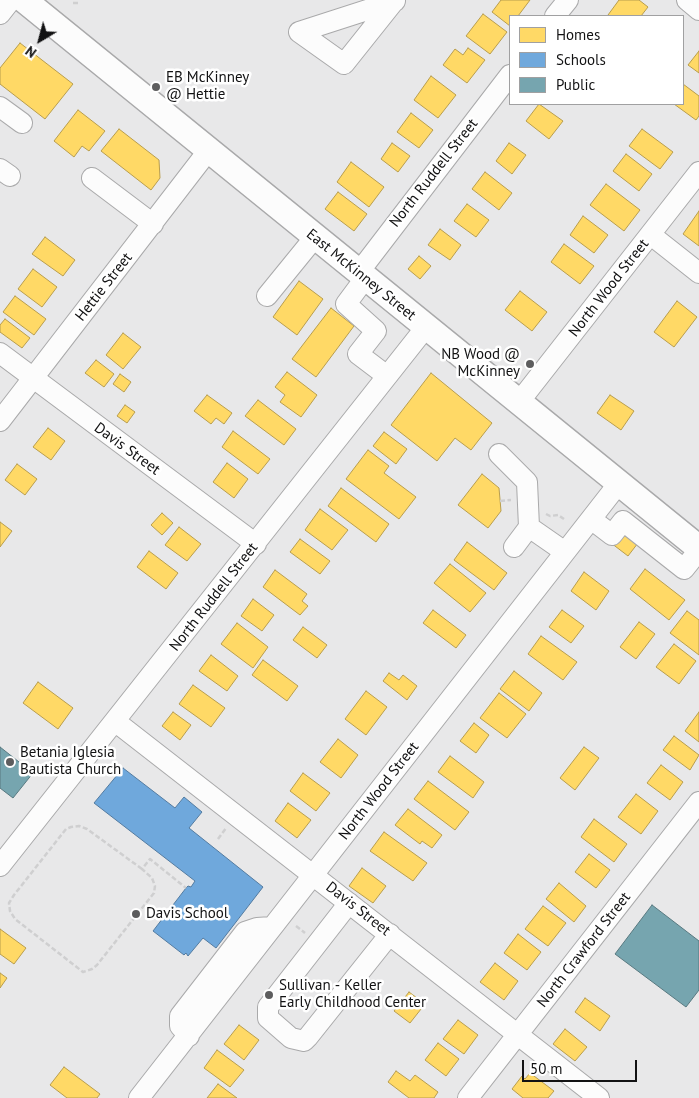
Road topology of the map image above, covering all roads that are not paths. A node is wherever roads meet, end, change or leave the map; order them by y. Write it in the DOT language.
graph roads {
  1 [pos="11,0"];
  2 [pos="568,0"];
  3 [pos="687,0"];
  4 [pos="37,4"];
  5 [pos="699,10"];
  6 [pos="0,14"];
  7 [pos="556,15"];
  8 [pos="509,76"];
  9 [pos="0,107"];
  10 [pos="22,123"];
  11 [pos="208,151"];
  12 [pos="699,172"];
  13 [pos="92,178"];
  14 [pos="153,224"];
  15 [pos="651,235"];
  16 [pos="315,237"];
  17 [pos="699,273"];
  18 [pos="362,274"];
  19 [pos="267,296"];
  20 [pos="426,327"];
  21 [pos="0,353"];
  22 [pos="387,376"];
  23 [pos="32,379"];
  24 [pos="519,402"];
  25 [pos="0,421"];
  26 [pos="499,454"];
  27 [pos="619,483"];
  28 [pos="646,506"];
  29 [pos="591,518"];
  30 [pos="528,527"];
  31 [pos="630,527"];
  32 [pos="256,544"];
  33 [pos="514,547"];
  34 [pos="699,549"];
  35 [pos="565,552"];
  36 [pos="116,722"];
  37 [pos="699,802"];
  38 [pos="0,866"];
  39 [pos="314,875"];
  40 [pos="349,903"];
  41 [pos="390,934"];
  42 [pos="518,1034"];
  43 [pos="139,1098"];
  44 [pos="468,1098"];
  45 [pos="599,1098"];
  1 -- 6 [label="street"];
  2 -- 7 [label="street"];
  3 -- 5 [label="street"];
  4 -- 11 [label="main road, East McKinney Street"];
  8 -- 18 [label="street, North Ruddell Street"];
  9 -- 10 [label="street"];
  11 -- 14 [label="street, Hettie Street"];
  11 -- 16 [label="main road, East McKinney Street"];
  12 -- 15 [label="street, North Wood Street"];
  13 -- 14 [label="street"];
  14 -- 23 [label="street, Hettie Street"];
  15 -- 17 [label="street"];
  15 -- 24 [label="street, North Wood Street"];
  16 -- 18 [label="main road, East McKinney Street"];
  16 -- 19 [label="street"];
  18 -- 20 [label="main road, East McKinney Street"];
  18 -- 22 [label="street, North Ruddell Street"];
  20 -- 22 [label="street, North Ruddell Street"];
  20 -- 24 [label="main road, East McKinney Street"];
  21 -- 23 [label="street, Davis Street"];
  22 -- 32 [label="street, North Ruddell Street"];
  23 -- 25 [label="street, Hettie Street"];
  23 -- 32 [label="street, Davis Street"];
  24 -- 27 [label="main road, East McKinney Street"];
  26 -- 30 [label="street"];
  27 -- 28 [label="main road, East McKinney Street"];
  27 -- 29 [label="street, North Wood Street"];
  28 -- 31 [label="street"];
  28 -- 34 [label="main road, East McKinney Street"];
  29 -- 31 [label="street"];
  29 -- 35 [label="street, North Wood Street"];
  30 -- 33 [label="street"];
  30 -- 35 [label="street"];
  31 -- 34 [label="street"];
  32 -- 36 [label="street, North Ruddell Street"];
  35 -- 39 [label="street, North Wood Street"];
  36 -- 38 [label="street, North Ruddell Street"];
  36 -- 39 [label="street, Davis Street"];
  37 -- 42 [label="street, North Crawford Street"];
  39 -- 40 [label="street, Davis Street"];
  39 -- 43 [label="street, North Wood Street"];
  40 -- 41 [label="street, Davis Street"];
  40 -- 41 [label="street"];
  41 -- 42 [label="street, Davis Street"];
  42 -- 44 [label="street, North Crawford Street"];
  42 -- 45 [label="street, Davis Street"];
}
